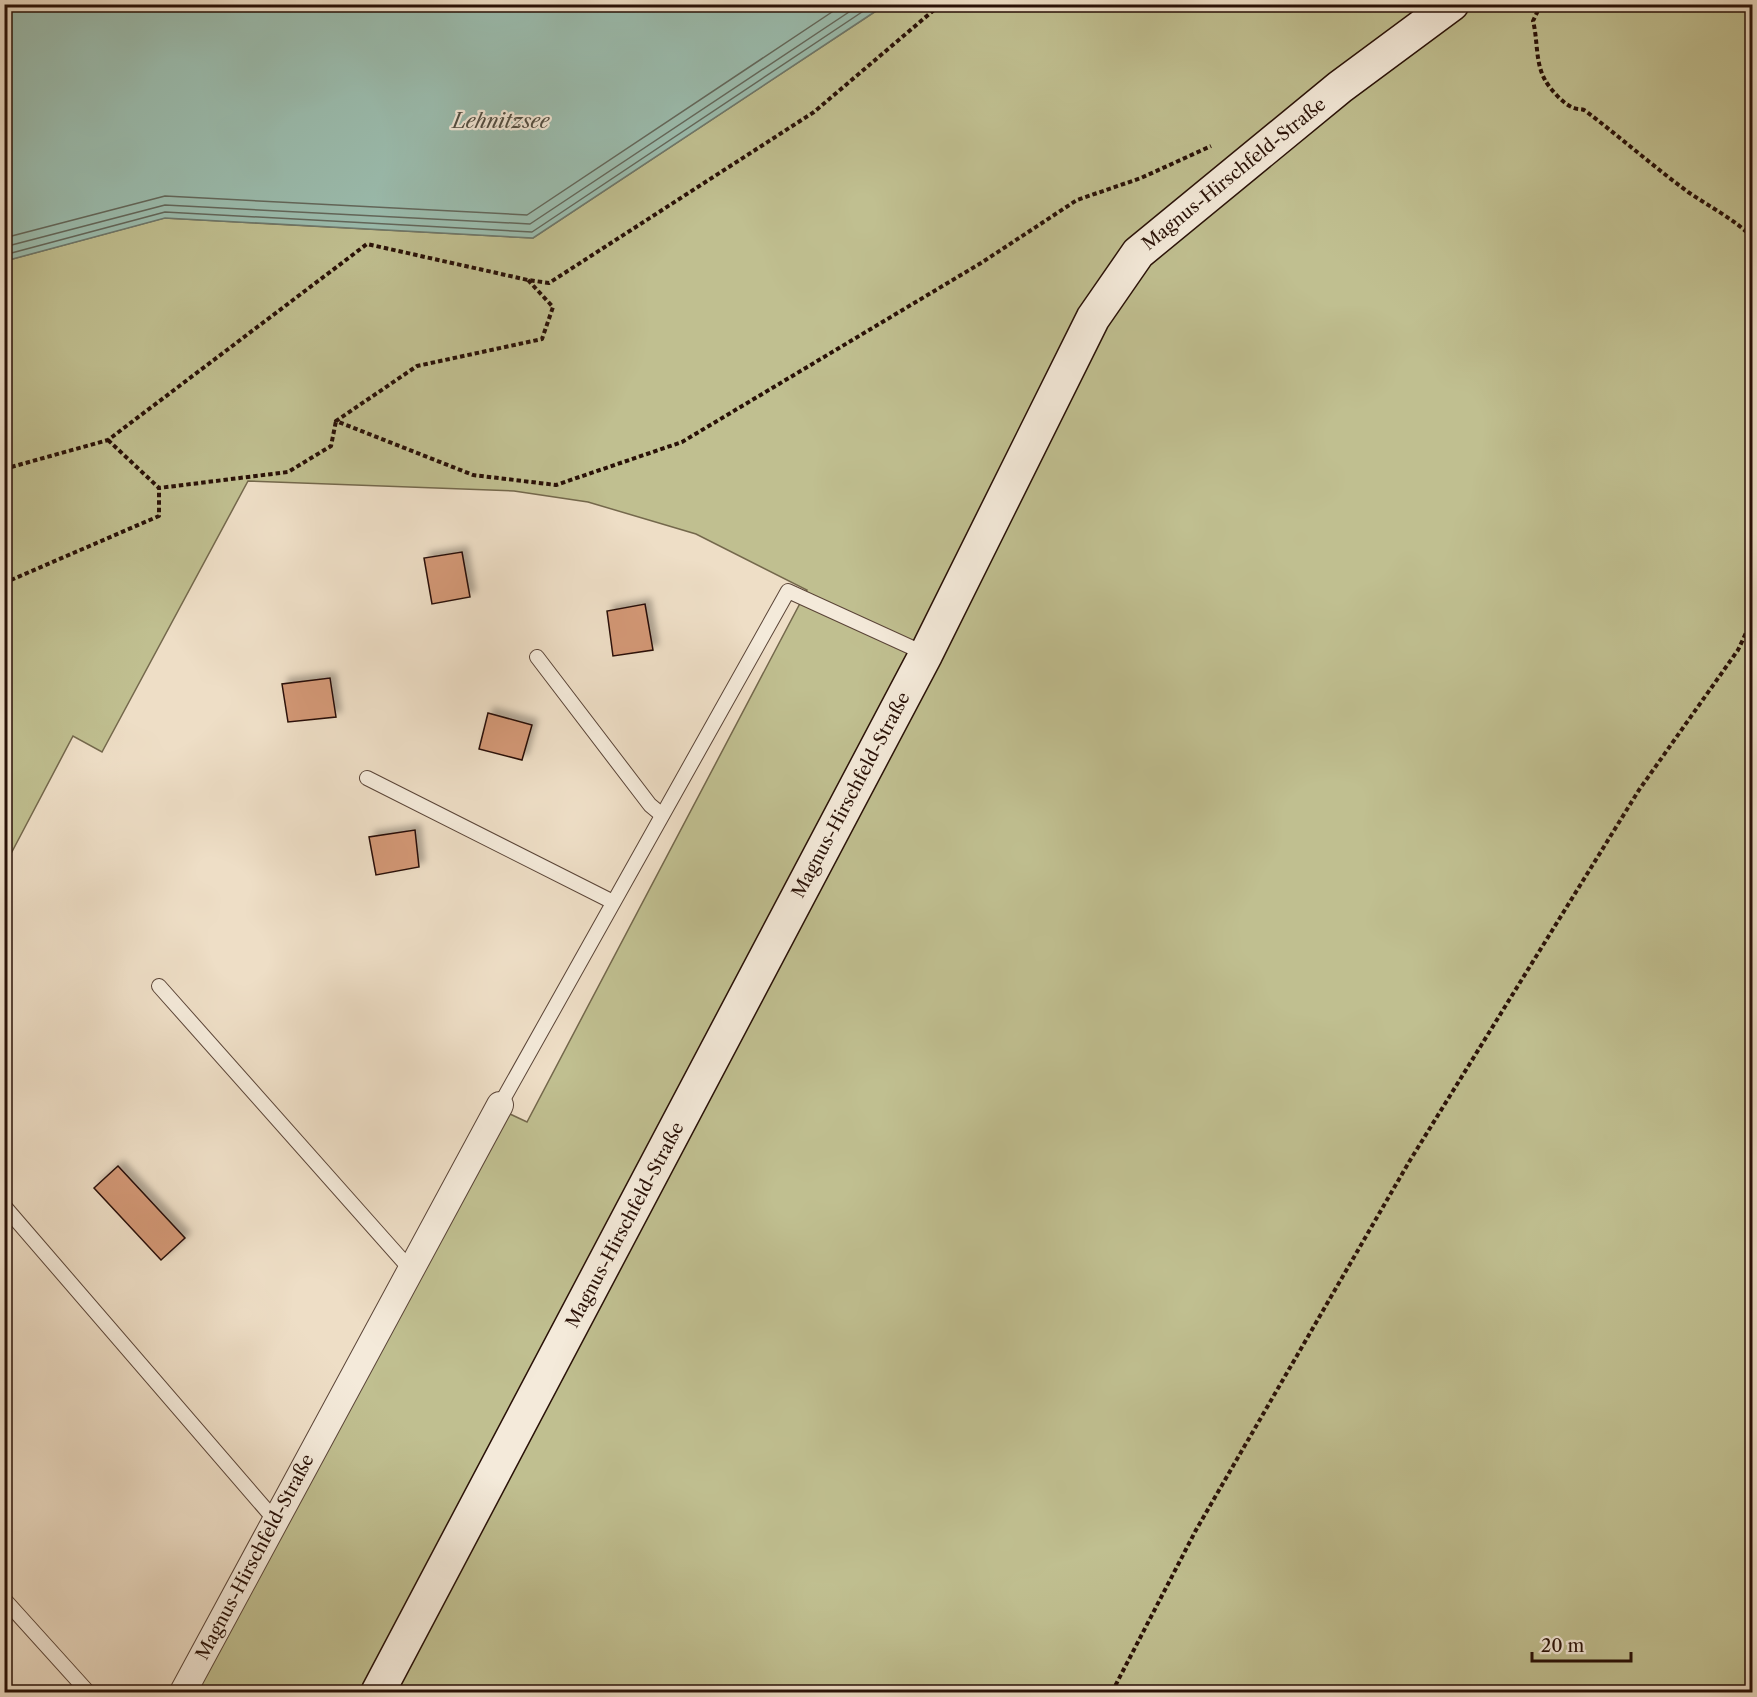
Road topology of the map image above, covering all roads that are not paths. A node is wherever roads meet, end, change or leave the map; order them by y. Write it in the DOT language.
graph roads {
  1 [pos="1452,4"];
  2 [pos="926,654"];
  3 [pos="537,657"];
  4 [pos="368,778"];
  5 [pos="662,815"];
  6 [pos="614,902"];
  7 [pos="159,986"];
  8 [pos="500,1105"];
  9 [pos="5,1208"];
  10 [pos="411,1270"];
  11 [pos="274,1520"];
  12 [pos="4,1599"];
  13 [pos="88,1692"];
  14 [pos="183,1692"];
  15 [pos="378,1692"];
  1 -- 2 [label="street, Magnus-Hirschfeld-Straße"];
  2 -- 5 [label="lane"];
  2 -- 15 [label="street, Magnus-Hirschfeld-Straße"];
  3 -- 5 [label="lane"];
  4 -- 6 [label="lane"];
  5 -- 6 [label="lane"];
  6 -- 8 [label="lane"];
  7 -- 10 [label="lane"];
  8 -- 10 [label="street, Magnus-Hirschfeld-Straße"];
  9 -- 11 [label="lane"];
  10 -- 11 [label="street, Magnus-Hirschfeld-Straße"];
  11 -- 14 [label="street, Magnus-Hirschfeld-Straße"];
  12 -- 13 [label="lane"];
}
